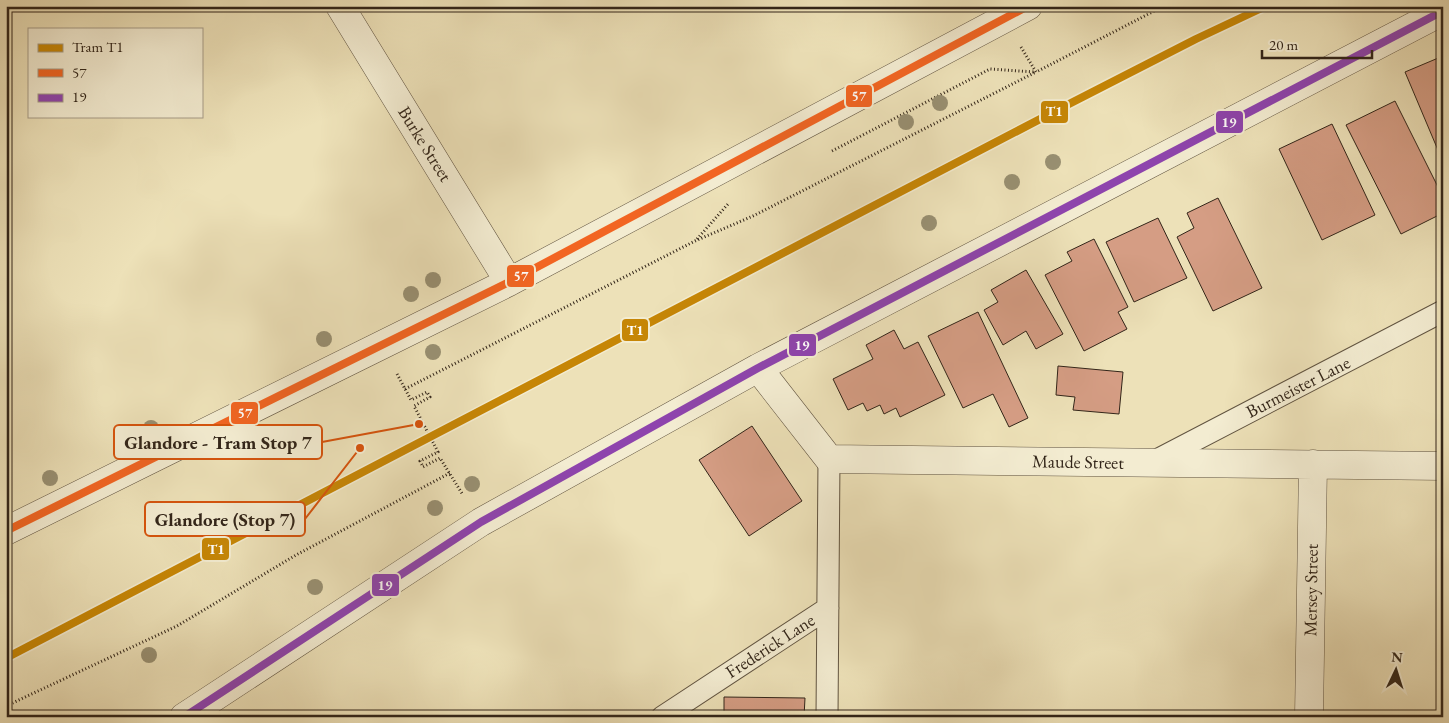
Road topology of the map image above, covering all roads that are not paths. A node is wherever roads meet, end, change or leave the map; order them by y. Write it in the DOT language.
graph roads {
  1 [pos="340,6"];
  2 [pos="1028,6"];
  3 [pos="1443,11"];
  4 [pos="509,282"];
  5 [pos="1443,311"];
  6 [pos="758,368"];
  7 [pos="829,459"];
  8 [pos="1153,462"];
  9 [pos="1313,464"];
  10 [pos="1443,466"];
  11 [pos="6,531"];
  12 [pos="828,608"];
  13 [pos="184,717"];
  14 [pos="662,717"];
  15 [pos="827,717"];
  16 [pos="1309,717"];
  1 -- 4 [label="street, Burke Street"];
  2 -- 4 [label="street"];
  3 -- 6 [label="street"];
  4 -- 11 [label="street"];
  5 -- 8 [label="lane, Burmeister Lane"];
  6 -- 7 [label="street"];
  6 -- 13 [label="street"];
  7 -- 8 [label="street, Maude Street"];
  7 -- 12 [label="lane, Frederick Lane"];
  8 -- 9 [label="street, Maude Street"];
  9 -- 10 [label="street, Maude Street"];
  9 -- 16 [label="street, Mersey Street"];
  12 -- 14 [label="lane, Frederick Lane"];
  12 -- 15 [label="lane"];
}
